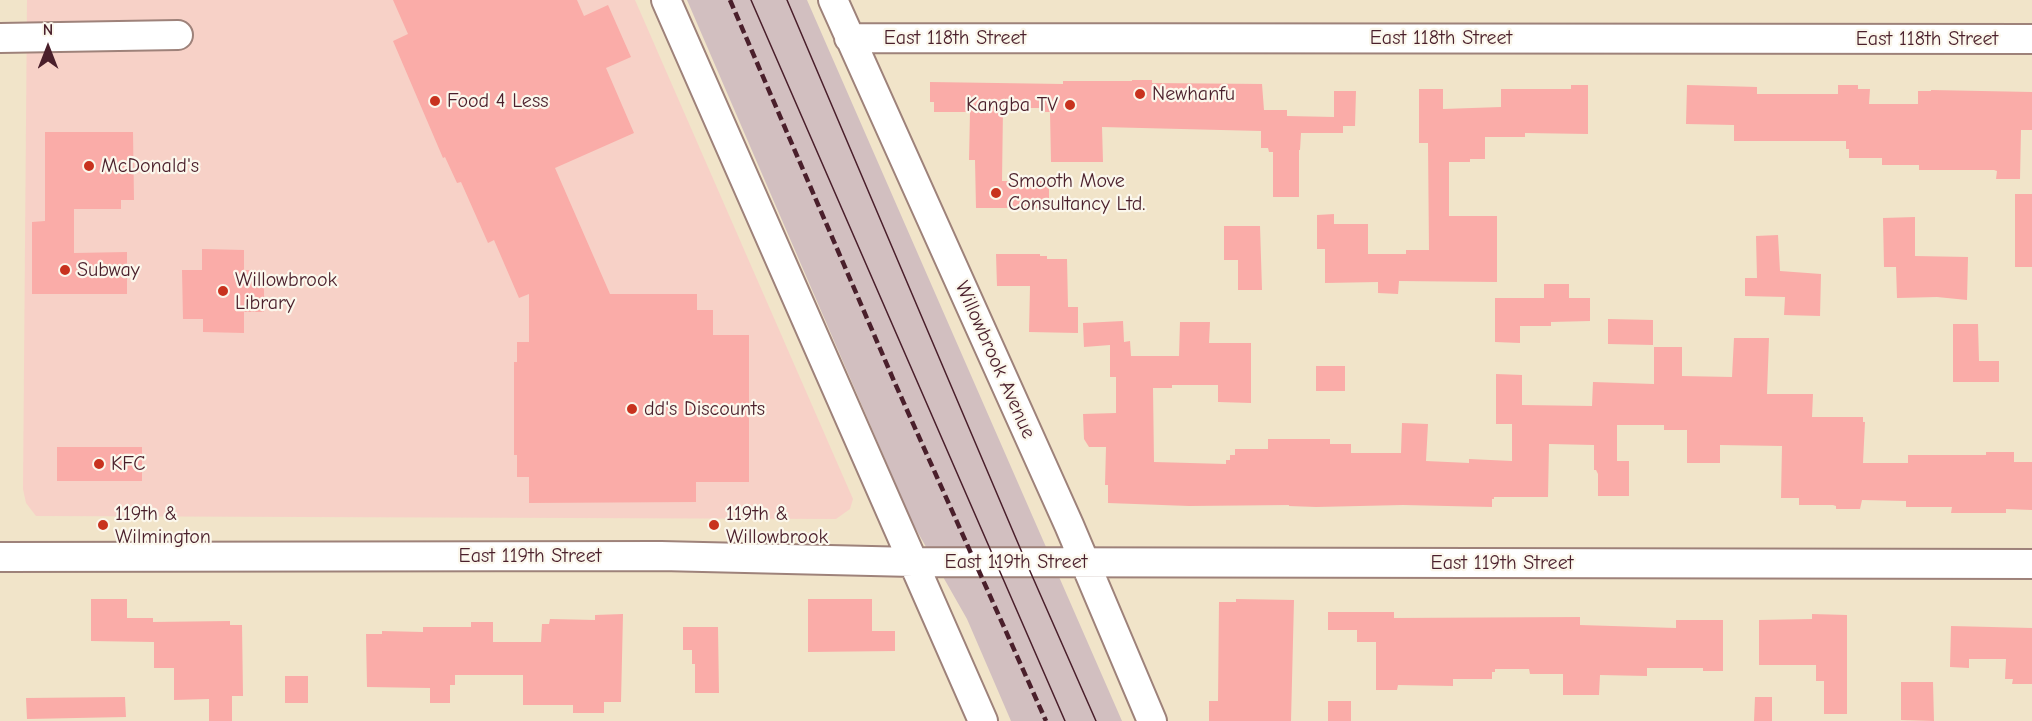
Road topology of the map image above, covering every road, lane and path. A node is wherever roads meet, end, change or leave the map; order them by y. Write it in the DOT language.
graph roads {
  1 [pos="666,0"];
  2 [pos="833,0"];
  3 [pos="178,34"];
  4 [pos="0,38"];
  5 [pos="849,38"];
  6 [pos="2032,39"];
  7 [pos="0,557"];
  8 [pos="913,562"];
  9 [pos="1086,562"];
  10 [pos="2032,564"];
  11 [pos="983,721"];
  12 [pos="1152,721"];
  1 -- 8 [label="street"];
  2 -- 5 [label="street, Willowbrook Avenue"];
  3 -- 4 [label="street"];
  5 -- 6 [label="street, East 118th Street"];
  5 -- 9 [label="street, Willowbrook Avenue"];
  7 -- 8 [label="street, East 119th Street"];
  8 -- 9 [label="street, East 119th Street"];
  8 -- 11 [label="street"];
  9 -- 10 [label="street, East 119th Street"];
  9 -- 12 [label="street, Willowbrook Avenue"];
}
